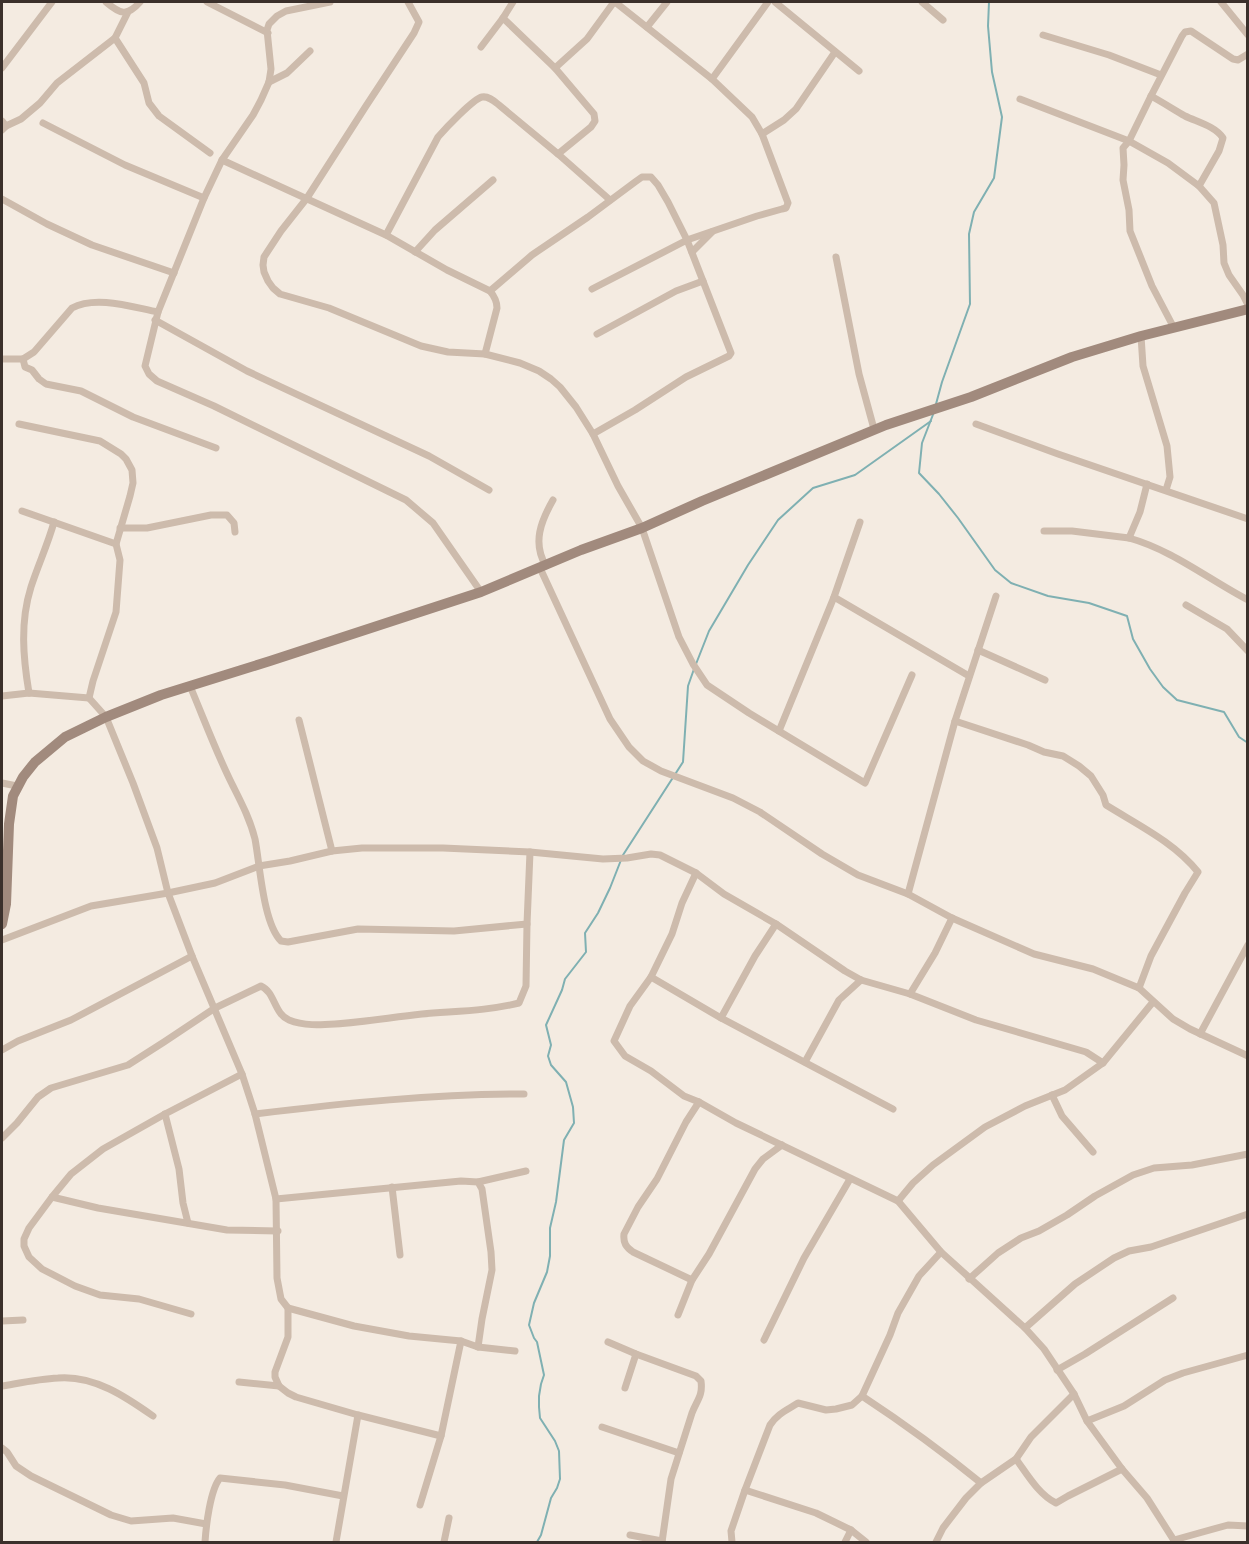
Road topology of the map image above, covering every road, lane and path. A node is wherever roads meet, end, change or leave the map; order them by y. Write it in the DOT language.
graph roads {
  1 [pos="52,2"];
  2 [pos="106,2"];
  3 [pos="140,2"];
  4 [pos="207,2"];
  5 [pos="330,2"];
  6 [pos="408,2"];
  7 [pos="513,2"];
  8 [pos="614,2"];
  9 [pos="667,2"];
  10 [pos="768,2"];
  11 [pos="775,2"];
  12 [pos="922,2"];
  13 [pos="1221,2"];
  14 [pos="128,12"];
  15 [pos="503,18"];
  16 [pos="943,20"];
  17 [pos="647,27"];
  18 [pos="268,33"];
  19 [pos="1043,35"];
  20 [pos="1248,35"];
  21 [pos="115,38"];
  22 [pos="481,46"];
  23 [pos="310,51"];
  24 [pos="835,51"];
  25 [pos="1248,54"];
  26 [pos="2,68"];
  27 [pos="555,68"];
  28 [pos="859,71"];
  29 [pos="1161,75"];
  30 [pos="712,79"];
  31 [pos="269,82"];
  32 [pos="1151,96"];
  33 [pos="1020,99"];
  34 [pos="44,123"];
  35 [pos="3,126"];
  36 [pos="762,134"];
  37 [pos="1129,141"];
  38 [pos="210,153"];
  39 [pos="558,154"];
  40 [pos="222,160"];
  41 [pos="493,180"];
  42 [pos="1199,186"];
  43 [pos="204,198"];
  44 [pos="307,198"];
  45 [pos="2,199"];
  46 [pos="610,200"];
  47 [pos="714,230"];
  48 [pos="386,235"];
  49 [pos="687,240"];
  50 [pos="415,252"];
  51 [pos="692,252"];
  52 [pos="836,257"];
  53 [pos="174,273"];
  54 [pos="703,281"];
  55 [pos="592,289"];
  56 [pos="490,291"];
  57 [pos="1248,307"];
  58 [pos="158,312"];
  59 [pos="155,320"];
  60 [pos="1174,328"];
  61 [pos="597,334"];
  62 [pos="1141,336"];
  63 [pos="485,354"];
  64 [pos="2,359"];
  65 [pos="23,359"];
  66 [pos="19,424"];
  67 [pos="976,424"];
  68 [pos="874,429"];
  69 [pos="592,434"];
  70 [pos="216,448"];
  71 [pos="1147,484"];
  72 [pos="489,490"];
  73 [pos="1166,490"];
  74 [pos="553,500"];
  75 [pos="22,511"];
  76 [pos="1248,519"];
  77 [pos="54,522"];
  78 [pos="860,522"];
  79 [pos="120,528"];
  80 [pos="642,528"];
  81 [pos="1044,531"];
  82 [pos="235,532"];
  83 [pos="1129,538"];
  84 [pos="116,544"];
  85 [pos="543,567"];
  86 [pos="481,592"];
  87 [pos="996,596"];
  88 [pos="834,597"];
  89 [pos="1248,600"];
  90 [pos="1186,605"];
  91 [pos="978,650"];
  92 [pos="1248,651"];
  93 [pos="912,675"];
  94 [pos="969,676"];
  95 [pos="1045,680"];
  96 [pos="190,686"];
  97 [pos="29,693"];
  98 [pos="2,696"];
  99 [pos="89,698"];
  100 [pos="106,717"];
  101 [pos="299,720"];
  102 [pos="955,721"];
  103 [pos="779,731"];
  104 [pos="2,783"];
  105 [pos="17,786"];
  106 [pos="332,850"];
  107 [pos="530,852"];
  108 [pos="259,866"];
  109 [pos="696,873"];
  110 [pos="168,893"];
  111 [pos="908,894"];
  112 [pos="952,918"];
  113 [pos="2,924"];
  114 [pos="527,924"];
  115 [pos="776,924"];
  116 [pos="2,940"];
  117 [pos="1248,945"];
  118 [pos="192,956"];
  119 [pos="651,977"];
  120 [pos="861,980"];
  121 [pos="1139,988"];
  122 [pos="910,994"];
  123 [pos="1153,1002"];
  124 [pos="215,1008"];
  125 [pos="722,1018"];
  126 [pos="1200,1034"];
  127 [pos="2,1050"];
  128 [pos="1248,1056"];
  129 [pos="805,1062"];
  130 [pos="1103,1063"];
  131 [pos="242,1074"];
  132 [pos="524,1094"];
  133 [pos="1052,1095"];
  134 [pos="699,1102"];
  135 [pos="893,1109"];
  136 [pos="165,1114"];
  137 [pos="255,1114"];
  138 [pos="2,1138"];
  139 [pos="782,1145"];
  140 [pos="1093,1152"];
  141 [pos="1248,1154"];
  142 [pos="526,1171"];
  143 [pos="850,1179"];
  144 [pos="478,1182"];
  145 [pos="392,1187"];
  146 [pos="52,1197"];
  147 [pos="276,1199"];
  148 [pos="898,1201"];
  149 [pos="1248,1214"];
  150 [pos="188,1223"];
  151 [pos="278,1232"];
  152 [pos="941,1252"];
  153 [pos="400,1255"];
  154 [pos="969,1278"];
  155 [pos="692,1280"];
  156 [pos="1173,1298"];
  157 [pos="288,1308"];
  158 [pos="191,1314"];
  159 [pos="678,1315"];
  160 [pos="23,1320"];
  161 [pos="2,1321"];
  162 [pos="1025,1328"];
  163 [pos="764,1340"];
  164 [pos="461,1341"];
  165 [pos="608,1342"];
  166 [pos="478,1347"];
  167 [pos="515,1351"];
  168 [pos="636,1354"];
  169 [pos="1248,1355"];
  170 [pos="1057,1370"];
  171 [pos="239,1382"];
  172 [pos="2,1386"];
  173 [pos="279,1386"];
  174 [pos="625,1388"];
  175 [pos="1074,1394"];
  176 [pos="862,1396"];
  177 [pos="358,1415"];
  178 [pos="153,1416"];
  179 [pos="1088,1421"];
  180 [pos="603,1427"];
  181 [pos="441,1436"];
  182 [pos="2,1448"];
  183 [pos="679,1453"];
  184 [pos="1016,1459"];
  185 [pos="1122,1469"];
  186 [pos="981,1484"];
  187 [pos="745,1490"];
  188 [pos="343,1496"];
  189 [pos="420,1505"];
  190 [pos="449,1518"];
  191 [pos="206,1524"];
  192 [pos="1248,1526"];
  193 [pos="851,1530"];
  194 [pos="630,1535"];
  195 [pos="205,1542"];
  196 [pos="336,1542"];
  197 [pos="444,1542"];
  198 [pos="662,1542"];
  199 [pos="732,1542"];
  200 [pos="845,1542"];
  201 [pos="866,1542"];
  202 [pos="936,1542"];
  203 [pos="1172,1542"];
  1 -- 26 [label="street"];
  2 -- 14 [label="street"];
  3 -- 14 [label="street"];
  4 -- 18 [label="street"];
  5 -- 18 [label="street"];
  6 -- 44 [label="street"];
  7 -- 15 [label="street"];
  8 -- 17 [label="street"];
  8 -- 27 [label="street"];
  9 -- 17 [label="street"];
  10 -- 30 [label="street"];
  11 -- 24 [label="street"];
  12 -- 16 [label="street"];
  13 -- 20 [label="street"];
  14 -- 21 [label="street"];
  15 -- 22 [label="street"];
  15 -- 27 [label="street"];
  17 -- 30 [label="street"];
  18 -- 31 [label="street"];
  19 -- 29 [label="street"];
  21 -- 35 [label="street"];
  21 -- 38 [label="street"];
  23 -- 31 [label="street"];
  24 -- 28 [label="street"];
  24 -- 36 [label="street"];
  25 -- 29 [label="street"];
  27 -- 39 [label="street"];
  29 -- 32 [label="street"];
  30 -- 36 [label="street"];
  31 -- 40 [label="street"];
  32 -- 37 [label="street"];
  32 -- 42 [label="street"];
  33 -- 37 [label="street"];
  34 -- 43 [label="street"];
  36 -- 47 [label="street"];
  37 -- 42 [label="street"];
  37 -- 60 [label="street"];
  39 -- 46 [label="street"];
  39 -- 48 [label="street"];
  40 -- 43 [label="street"];
  40 -- 44 [label="street"];
  41 -- 50 [label="street"];
  42 -- 57 [label="street"];
  43 -- 53 [label="street"];
  44 -- 48 [label="street"];
  44 -- 63 [label="street"];
  45 -- 53 [label="street"];
  46 -- 49 [label="street"];
  46 -- 56 [label="street"];
  47 -- 49 [label="street"];
  47 -- 51 [label="street"];
  48 -- 50 [label="street"];
  49 -- 51 [label="street"];
  49 -- 55 [label="street"];
  50 -- 56 [label="street"];
  51 -- 54 [label="street"];
  52 -- 68 [label="street"];
  53 -- 58 [label="street"];
  54 -- 61 [label="street"];
  54 -- 69 [label="street"];
  56 -- 63 [label="street"];
  57 -- 60 [label="street"];
  58 -- 59 [label="street"];
  58 -- 65 [label="street"];
  59 -- 72 [label="street"];
  59 -- 86 [label="street"];
  60 -- 62 [label="street"];
  62 -- 68 [label="street"];
  62 -- 73 [label="street"];
  63 -- 69 [label="street"];
  64 -- 65 [label="street"];
  65 -- 70 [label="street"];
  66 -- 79 [label="street"];
  67 -- 71 [label="street"];
  68 -- 80 [label="street"];
  69 -- 80 [label="street"];
  71 -- 73 [label="street"];
  71 -- 83 [label="street"];
  73 -- 76 [label="street"];
  74 -- 85 [label="street"];
  75 -- 77 [label="street"];
  77 -- 84 [label="street"];
  77 -- 97 [label="street"];
  78 -- 88 [label="street"];
  79 -- 82 [label="street"];
  79 -- 84 [label="street"];
  80 -- 85 [label="street"];
  80 -- 103 [label="street"];
  81 -- 83 [label="street"];
  83 -- 89 [label="street"];
  84 -- 99 [label="street"];
  85 -- 86 [label="street"];
  85 -- 111 [label="street"];
  86 -- 96 [label="street"];
  87 -- 91 [label="street"];
  88 -- 94 [label="street"];
  88 -- 103 [label="street"];
  90 -- 92 [label="street"];
  91 -- 94 [label="street"];
  91 -- 95 [label="street"];
  93 -- 103 [label="street"];
  94 -- 102 [label="street"];
  96 -- 100 [label="street"];
  96 -- 108 [label="street"];
  97 -- 98 [label="street"];
  97 -- 99 [label="street"];
  99 -- 100 [label="street"];
  100 -- 105 [label="street"];
  100 -- 110 [label="street"];
  101 -- 106 [label="street"];
  102 -- 111 [label="street"];
  102 -- 121 [label="street"];
  104 -- 105 [label="street"];
  105 -- 113 [label="street"];
  106 -- 107 [label="street"];
  106 -- 108 [label="street"];
  107 -- 109 [label="street"];
  107 -- 114 [label="street"];
  108 -- 110 [label="street"];
  108 -- 114 [label="street"];
  109 -- 115 [label="street"];
  109 -- 119 [label="street"];
  110 -- 116 [label="street"];
  110 -- 118 [label="street"];
  111 -- 112 [label="street"];
  112 -- 121 [label="street"];
  112 -- 122 [label="street"];
  114 -- 124 [label="street"];
  115 -- 120 [label="street"];
  115 -- 125 [label="street"];
  117 -- 126 [label="street"];
  118 -- 124 [label="street"];
  118 -- 127 [label="street"];
  119 -- 125 [label="street"];
  119 -- 134 [label="street"];
  120 -- 122 [label="street"];
  120 -- 129 [label="street"];
  121 -- 123 [label="street"];
  122 -- 130 [label="street"];
  123 -- 126 [label="street"];
  123 -- 130 [label="street"];
  124 -- 131 [label="street"];
  124 -- 138 [label="street"];
  125 -- 129 [label="street"];
  126 -- 128 [label="street"];
  129 -- 135 [label="street"];
  130 -- 133 [label="street"];
  131 -- 136 [label="street"];
  131 -- 137 [label="street"];
  132 -- 137 [label="street"];
  133 -- 140 [label="street"];
  133 -- 148 [label="street"];
  134 -- 139 [label="street"];
  134 -- 155 [label="street"];
  136 -- 146 [label="street"];
  136 -- 150 [label="street"];
  137 -- 147 [label="street"];
  139 -- 143 [label="street"];
  139 -- 155 [label="street"];
  141 -- 154 [label="street"];
  142 -- 144 [label="street"];
  143 -- 148 [label="street"];
  143 -- 163 [label="street"];
  144 -- 145 [label="street"];
  144 -- 166 [label="street"];
  145 -- 147 [label="street"];
  145 -- 153 [label="street"];
  146 -- 150 [label="street"];
  146 -- 158 [label="street"];
  147 -- 151 [label="street"];
  148 -- 152 [label="street"];
  149 -- 162 [label="street"];
  150 -- 151 [label="street"];
  151 -- 157 [label="street"];
  152 -- 154 [label="street"];
  152 -- 176 [label="street"];
  154 -- 162 [label="street"];
  155 -- 159 [label="street"];
  156 -- 170 [label="street"];
  157 -- 164 [label="street"];
  157 -- 173 [label="street"];
  160 -- 161 [label="street"];
  162 -- 170 [label="street"];
  164 -- 166 [label="street"];
  164 -- 181 [label="street"];
  165 -- 168 [label="street"];
  166 -- 167 [label="street"];
  168 -- 174 [label="street"];
  168 -- 183 [label="street"];
  169 -- 179 [label="street"];
  170 -- 175 [label="street"];
  171 -- 173 [label="street"];
  172 -- 178 [label="street"];
  173 -- 177 [label="street"];
  175 -- 179 [label="street"];
  175 -- 184 [label="street"];
  176 -- 186 [label="street"];
  176 -- 187 [label="street"];
  177 -- 181 [label="street"];
  177 -- 188 [label="street"];
  179 -- 185 [label="street"];
  180 -- 183 [label="street"];
  181 -- 189 [label="street"];
  182 -- 191 [label="street"];
  183 -- 198 [label="street"];
  184 -- 185 [label="street"];
  184 -- 186 [label="street"];
  185 -- 203 [label="street"];
  186 -- 202 [label="street"];
  187 -- 193 [label="street"];
  187 -- 199 [label="street"];
  188 -- 191 [label="street"];
  188 -- 196 [label="street"];
  190 -- 197 [label="street"];
  191 -- 195 [label="street"];
  192 -- 203 [label="street"];
  193 -- 200 [label="street"];
  193 -- 201 [label="street"];
  194 -- 198 [label="street"];
}
